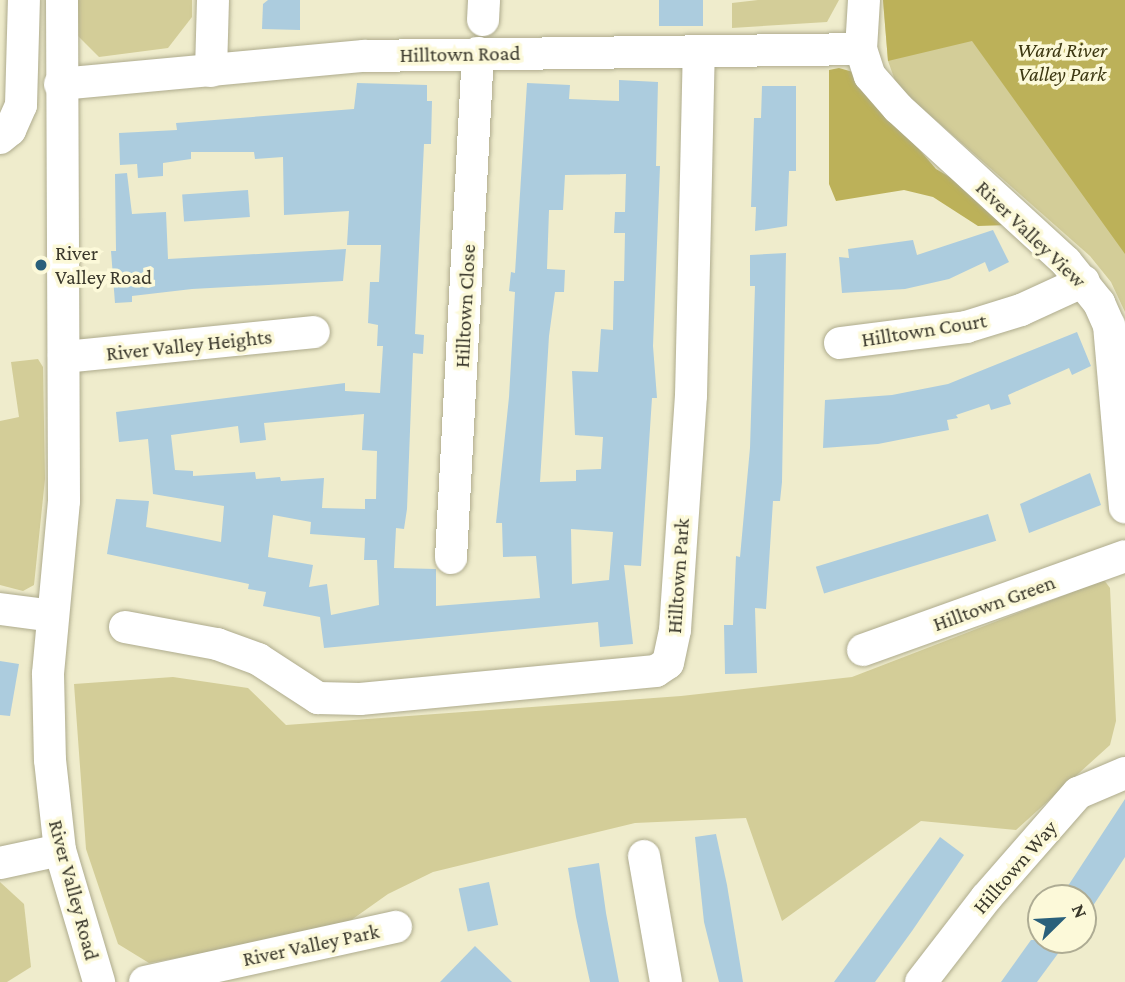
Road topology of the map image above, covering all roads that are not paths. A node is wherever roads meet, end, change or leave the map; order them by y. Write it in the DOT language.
graph roads {
  1 [pos="24,0"];
  2 [pos="62,0"];
  3 [pos="213,0"];
  4 [pos="864,0"];
  5 [pos="861,49"];
  6 [pos="699,52"];
  7 [pos="478,53"];
  8 [pos="211,71"];
  9 [pos="60,84"];
  10 [pos="0,138"];
  11 [pos="1084,281"];
  12 [pos="314,332"];
  13 [pos="840,343"];
  14 [pos="64,357"];
  15 [pos="1125,507"];
  16 [pos="1125,556"];
  17 [pos="451,558"];
  18 [pos="0,609"];
  19 [pos="53,616"];
  20 [pos="125,627"];
  21 [pos="863,650"];
  22 [pos="1125,773"];
  23 [pos="60,850"];
  24 [pos="644,856"];
  25 [pos="0,863"];
  26 [pos="396,927"];
  27 [pos="99,982"];
  28 [pos="145,982"];
  29 [pos="666,982"];
  30 [pos="921,982"];
  1 -- 10 [label="street"];
  2 -- 9 [label="street, River Valley Road"];
  3 -- 8 [label="street"];
  4 -- 5 [label="street, River Valley View"];
  5 -- 6 [label="street, Hilltown Road"];
  5 -- 11 [label="street, River Valley View"];
  6 -- 7 [label="street, Hilltown Road"];
  6 -- 20 [label="street, Hilltown Park"];
  7 -- 8 [label="street, Hilltown Road"];
  7 -- 17 [label="street, Hilltown Close"];
  8 -- 9 [label="street, Hilltown Road"];
  9 -- 14 [label="street, River Valley Road"];
  11 -- 13 [label="street, Hilltown Court"];
  11 -- 15 [label="street, River Valley View"];
  12 -- 14 [label="street, River Valley Heights"];
  14 -- 19 [label="street, River Valley Road"];
  16 -- 21 [label="street, Hilltown Green"];
  18 -- 19 [label="street"];
  19 -- 23 [label="street, River Valley Road"];
  22 -- 30 [label="street, Hilltown Way"];
  23 -- 25 [label="street"];
  23 -- 27 [label="street, River Valley Road"];
  24 -- 29 [label="street"];
  26 -- 28 [label="street, River Valley Park"];
}
